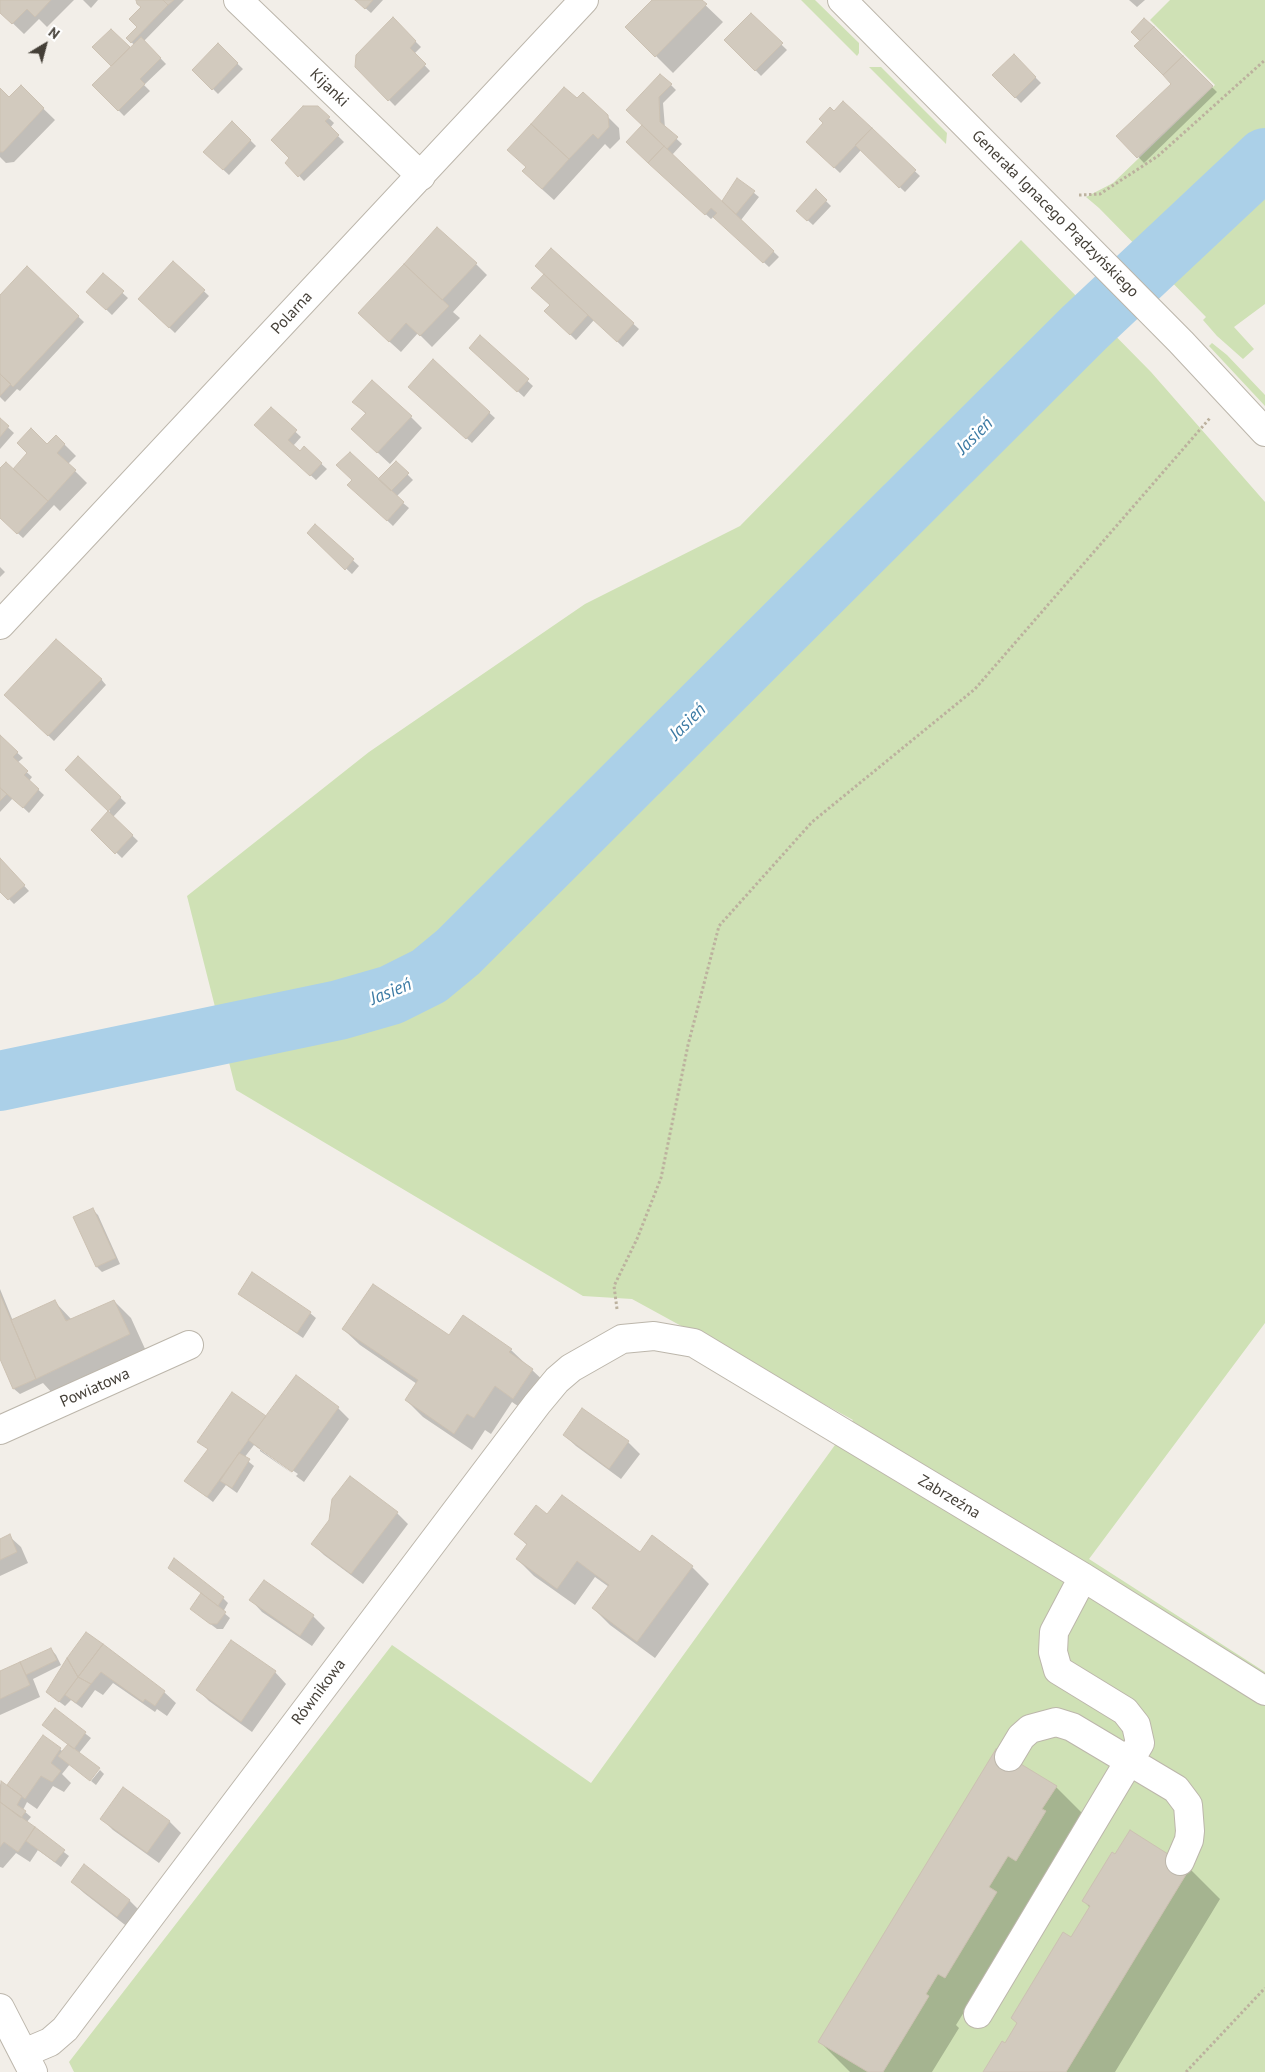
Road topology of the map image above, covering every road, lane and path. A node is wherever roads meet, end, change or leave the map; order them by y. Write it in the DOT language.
graph roads {
  1 [pos="238,0"];
  2 [pos="584,0"];
  3 [pos="842,0"];
  4 [pos="1265,60"];
  5 [pos="420,176"];
  6 [pos="1048,207"];
  7 [pos="1231,395"];
  8 [pos="1265,432"];
  9 [pos="0,625"];
  10 [pos="622,1339"];
  11 [pos="189,1346"];
  12 [pos="0,1430"];
  13 [pos="1083,1577"];
  14 [pos="1265,1691"];
  15 [pos="1009,1757"];
  16 [pos="1130,1761"];
  17 [pos="1180,1861"];
  18 [pos="1265,1988"];
  19 [pos="0,2008"];
  20 [pos="978,2014"];
  21 [pos="28,2062"];
  22 [pos="1186,2072"];
  1 -- 5 [label="street, Kijanki"];
  2 -- 5 [label="street, Polarna"];
  3 -- 6 [label="street, Generała Ignacego Prądzyńskiego"];
  4 -- 6 [label="path"];
  5 -- 9 [label="street, Polarna"];
  6 -- 7 [label="street, Generała Ignacego Prądzyńskiego"];
  7 -- 8 [label="street, Generała Ignacego Prądzyńskiego"];
  7 -- 10 [label="path"];
  10 -- 13 [label="street, Zabrzeźna"];
  10 -- 21 [label="street, Równikowa"];
  11 -- 12 [label="street, Powiatowa"];
  13 -- 14 [label="street, Zabrzeźna"];
  13 -- 16 [label="street"];
  15 -- 16 [label="street"];
  16 -- 17 [label="street"];
  16 -- 20 [label="street"];
  18 -- 22 [label="path"];
  19 -- 21 [label="street"];
}
